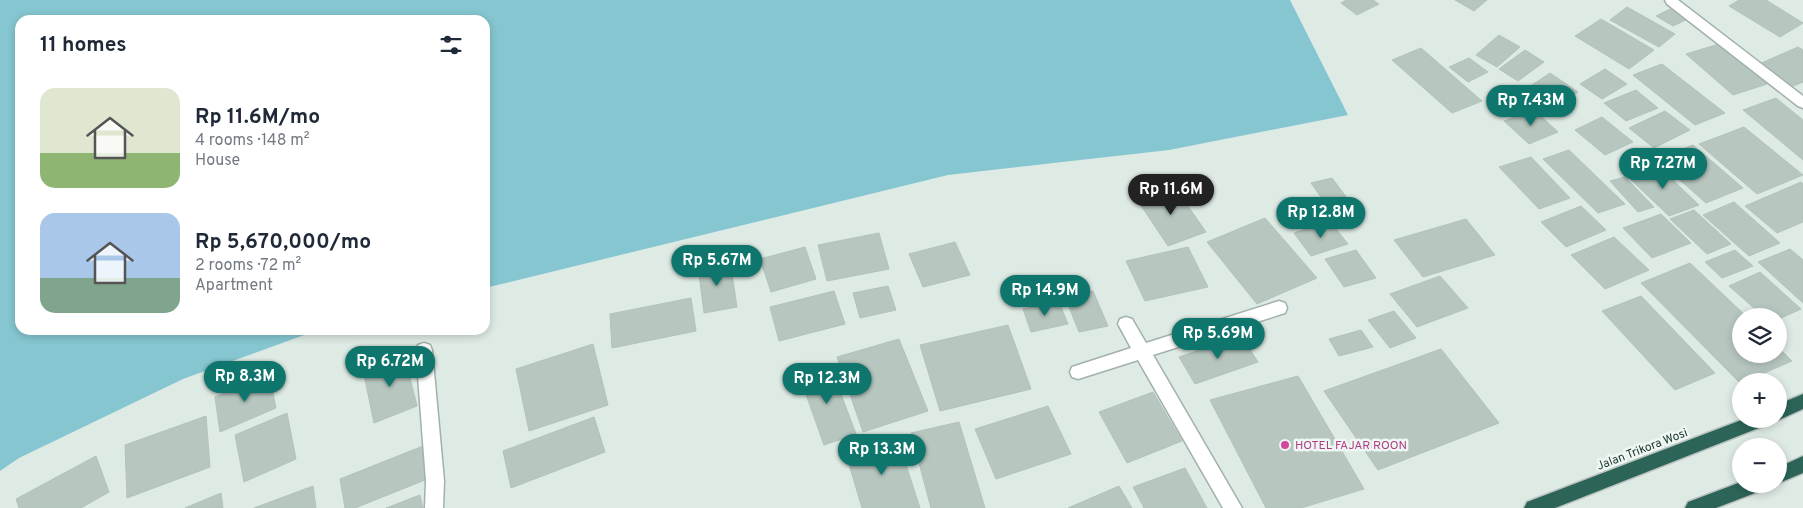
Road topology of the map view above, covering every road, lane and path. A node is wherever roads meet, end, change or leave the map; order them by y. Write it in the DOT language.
graph roads {
  1 [pos="1671,1"];
  2 [pos="1803,103"];
  3 [pos="1279,308"];
  4 [pos="1126,324"];
  5 [pos="424,350"];
  6 [pos="1142,352"];
  7 [pos="1078,372"];
  8 [pos="1803,401"];
  9 [pos="1787,408"];
  10 [pos="1740,428"];
  11 [pos="1803,464"];
  12 [pos="1787,472"];
  13 [pos="1733,493"];
  14 [pos="434,508"];
  15 [pos="1233,508"];
  16 [pos="1533,508"];
  17 [pos="1694,508"];
  1 -- 2 [label="street"];
  3 -- 6 [label="street"];
  4 -- 6 [label="street"];
  5 -- 14 [label="street"];
  6 -- 7 [label="street"];
  6 -- 15 [label="street"];
  8 -- 9 [label="highway"];
  10 -- 16 [label="highway, Jalan Trikora Wosi"];
  11 -- 12 [label="highway"];
  13 -- 17 [label="highway"];
}
